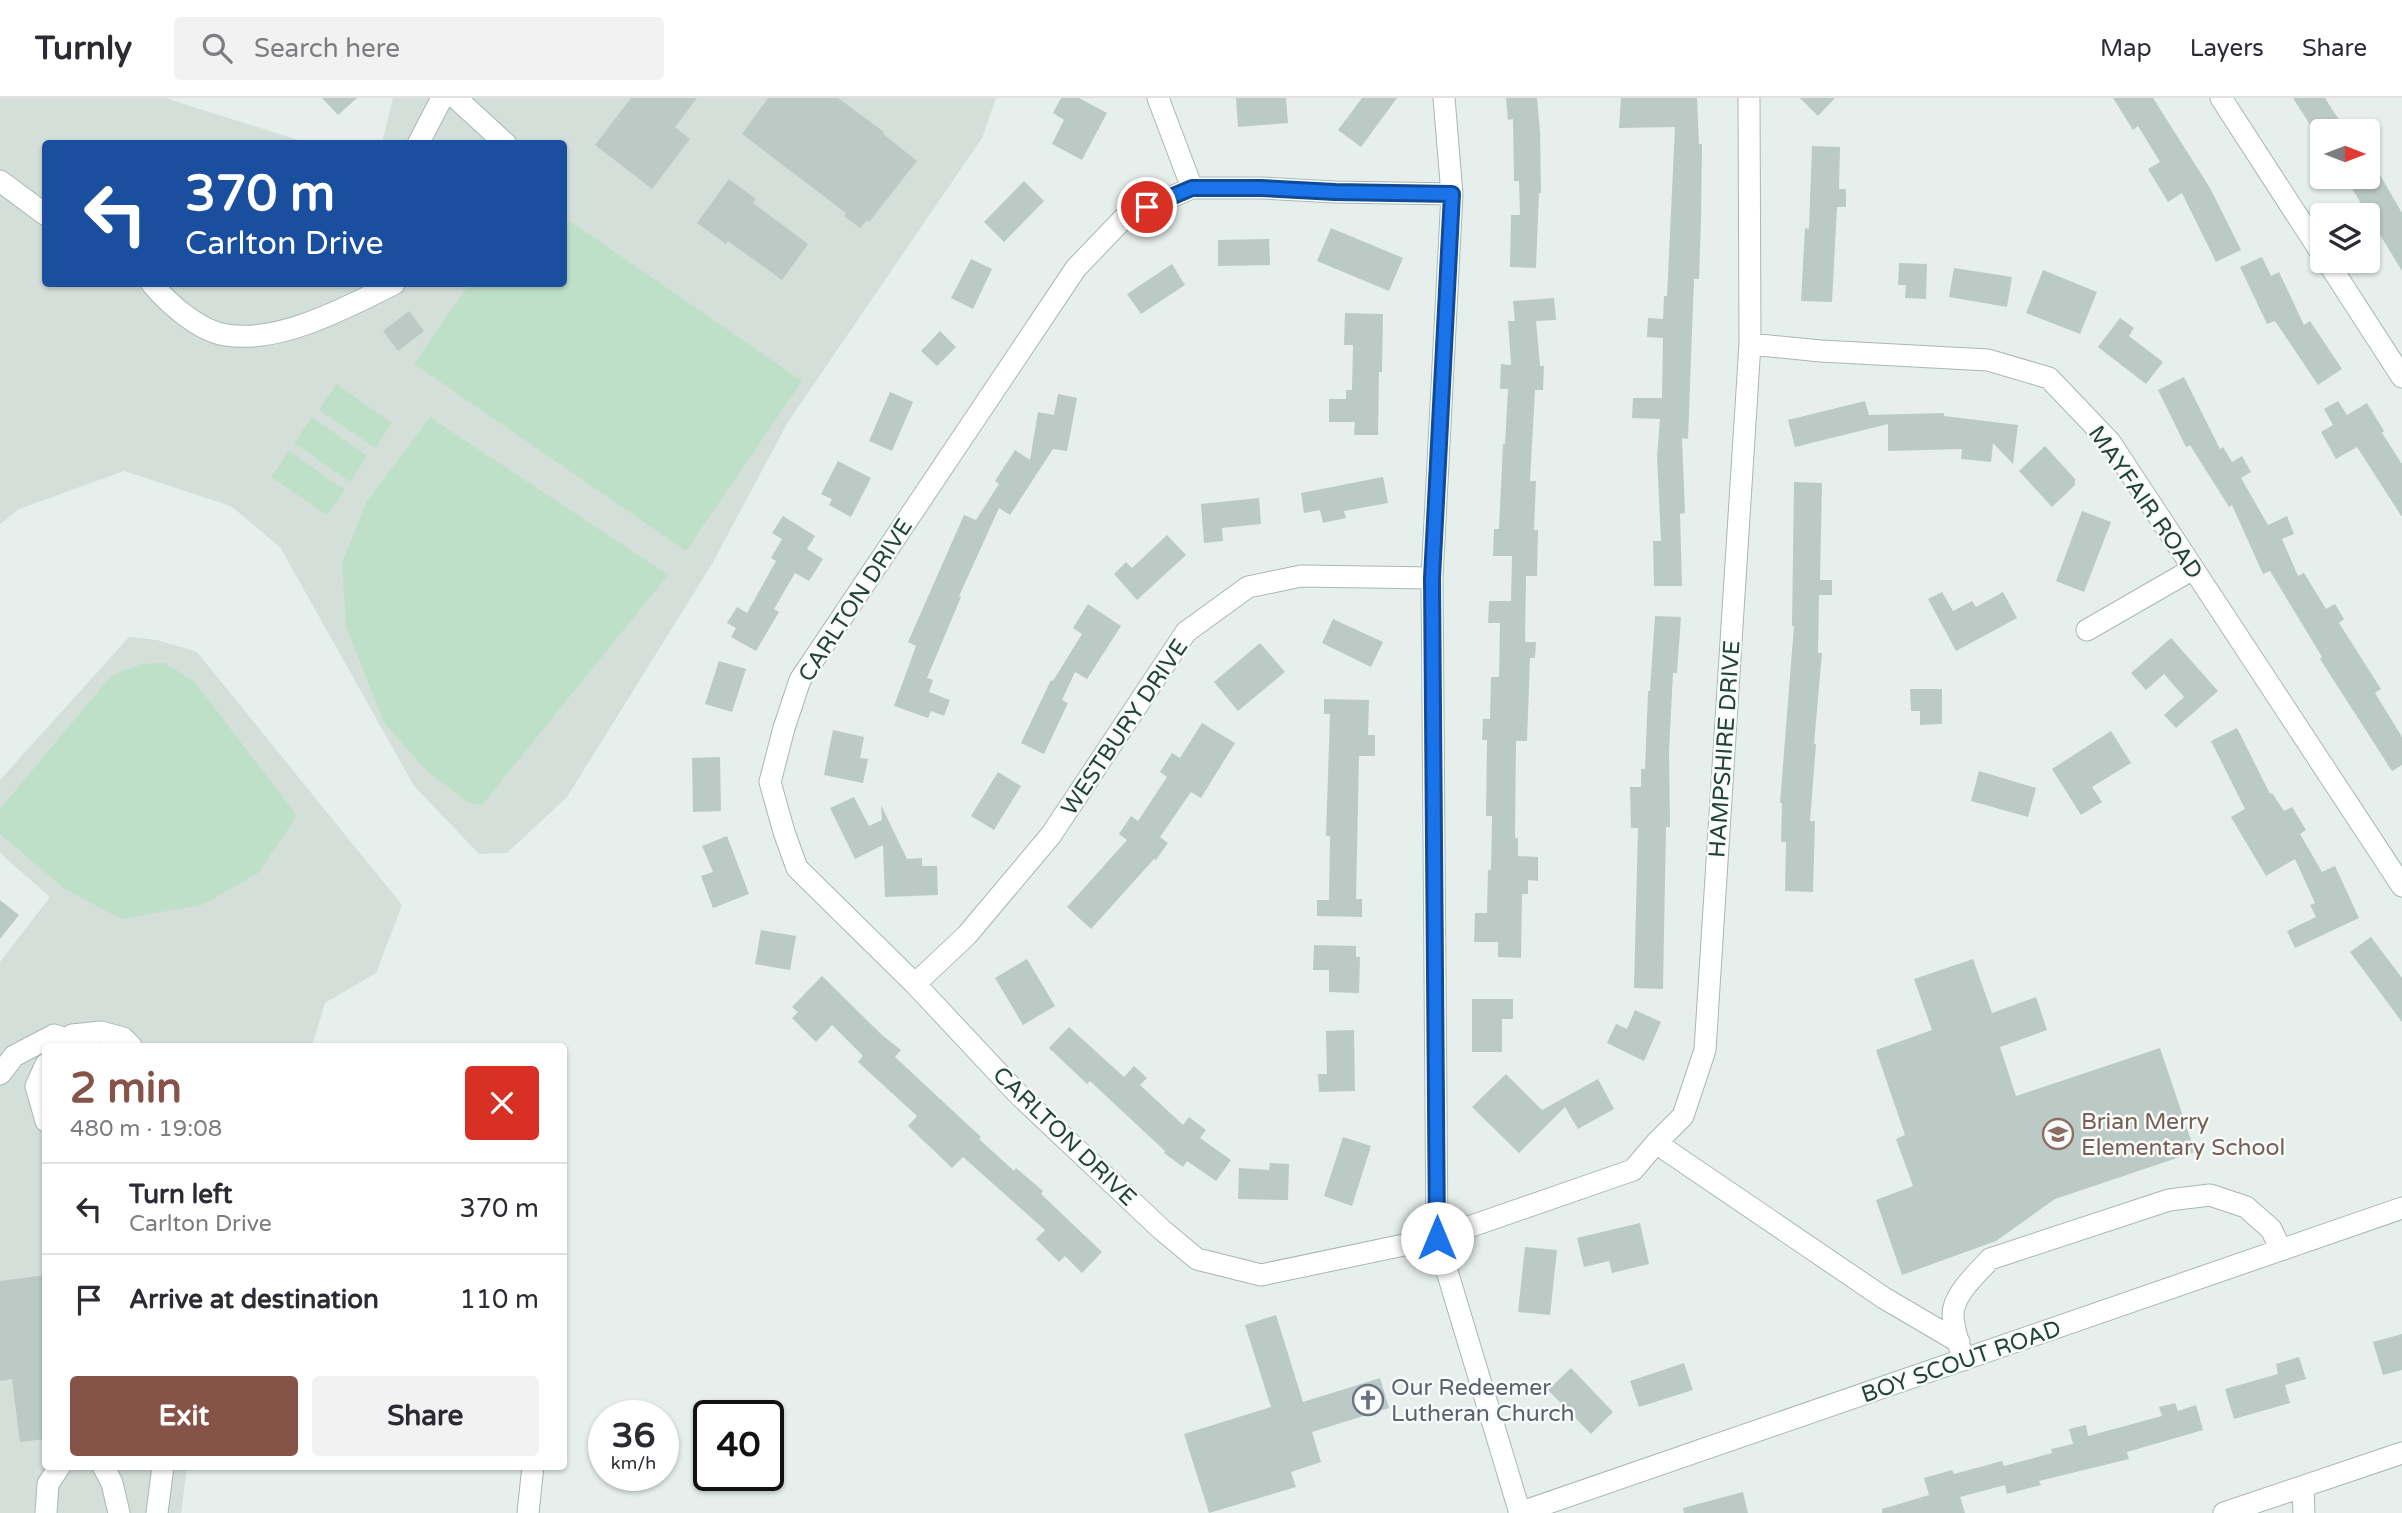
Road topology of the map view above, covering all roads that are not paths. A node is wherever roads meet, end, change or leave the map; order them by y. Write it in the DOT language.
graph roads {
  1 [pos="442,98"];
  2 [pos="456,98"];
  3 [pos="1158,98"];
  4 [pos="1444,98"];
  5 [pos="1749,98"];
  6 [pos="2221,98"];
  7 [pos="420,140"];
  8 [pos="502,140"];
  9 [pos="0,181"];
  10 [pos="1192,188"];
  11 [pos="1452,194"];
  12 [pos="42,212"];
  13 [pos="2310,235"];
  14 [pos="2335,273"];
  15 [pos="155,287"];
  16 [pos="388,287"];
  17 [pos="1750,344"];
  18 [pos="2402,377"];
  19 [pos="2193,569"];
  20 [pos="1432,578"];
  21 [pos="2087,630"];
  22 [pos="2402,886"];
  23 [pos="915,984"];
  24 [pos="64,1043"];
  25 [pos="128,1043"];
  26 [pos="42,1073"];
  27 [pos="0,1074"];
  28 [pos="42,1107"];
  29 [pos="1656,1143"];
  30 [pos="2402,1208"];
  31 [pos="1437,1238"];
  32 [pos="2281,1250"];
  33 [pos="1961,1351"];
  34 [pos="2402,1453"];
  35 [pos="57,1470"];
  36 [pos="105,1470"];
  37 [pos="162,1470"];
  38 [pos="533,1470"];
  39 [pos="2303,1488"];
  40 [pos="46,1513"];
  41 [pos="119,1513"];
  42 [pos="157,1513"];
  43 [pos="528,1513"];
  44 [pos="1520,1513"];
  45 [pos="2224,1513"];
  46 [pos="2304,1513"];
  1 -- 7 [label="street"];
  2 -- 8 [label="street"];
  3 -- 10 [label="street"];
  4 -- 11 [label="street"];
  5 -- 17 [label="street, HAMPSHIRE DRIVE"];
  6 -- 13 [label="street"];
  9 -- 12 [label="street"];
  10 -- 11 [label="street, CARLTON DRIVE"];
  10 -- 23 [label="street, CARLTON DRIVE"];
  11 -- 20 [label="street"];
  14 -- 18 [label="street"];
  15 -- 16 [label="street"];
  17 -- 19 [label="street, MAYFAIR ROAD"];
  17 -- 29 [label="street, HAMPSHIRE DRIVE"];
  19 -- 21 [label="street"];
  19 -- 22 [label="street, MAYFAIR ROAD"];
  20 -- 23 [label="street, WESTBURY DRIVE"];
  20 -- 31 [label="street"];
  23 -- 31 [label="street, CARLTON DRIVE"];
  24 -- 25 [label="street"];
  24 -- 27 [label="street"];
  26 -- 28 [label="street"];
  29 -- 31 [label="street, HAMPSHIRE DRIVE"];
  29 -- 33 [label="street"];
  30 -- 32 [label="street, BOY SCOUT ROAD"];
  31 -- 44 [label="street"];
  32 -- 33 [label="street, BOY SCOUT ROAD"];
  32 -- 33 [label="street"];
  33 -- 44 [label="street, BOY SCOUT ROAD"];
  34 -- 39 [label="street"];
  35 -- 40 [label="street"];
  36 -- 41 [label="street"];
  37 -- 42 [label="street"];
  38 -- 43 [label="street"];
  39 -- 45 [label="street"];
  39 -- 46 [label="street"];
}
